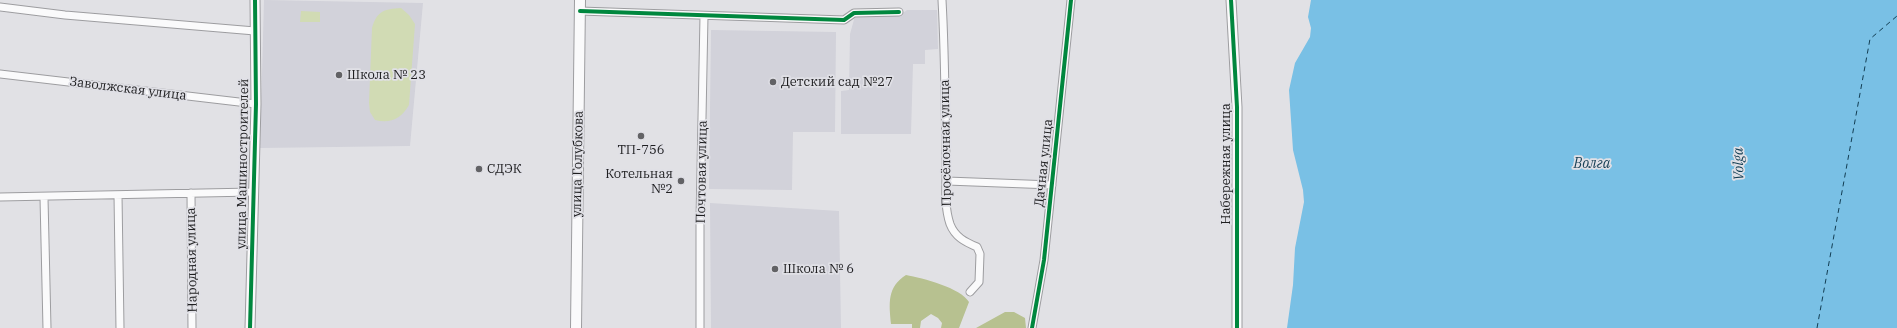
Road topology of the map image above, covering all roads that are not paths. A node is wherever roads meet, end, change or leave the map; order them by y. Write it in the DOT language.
graph roads {
  1 [pos="255,0"];
  2 [pos="580,0"];
  3 [pos="942,0"];
  4 [pos="1070,0"];
  5 [pos="1231,0"];
  6 [pos="0,7"];
  7 [pos="580,11"];
  8 [pos="899,12"];
  9 [pos="704,16"];
  10 [pos="255,31"];
  11 [pos="0,74"];
  12 [pos="256,104"];
  13 [pos="947,182"];
  14 [pos="1052,185"];
  15 [pos="253,192"];
  16 [pos="191,193"];
  17 [pos="118,195"];
  18 [pos="0,198"];
  19 [pos="44,198"];
  20 [pos="970,292"];
  21 [pos="47,328"];
  22 [pos="120,328"];
  23 [pos="192,328"];
  24 [pos="250,328"];
  25 [pos="576,328"];
  26 [pos="700,328"];
  27 [pos="1032,328"];
  28 [pos="1237,328"];
  1 -- 10 [label="street, улица Машиностроителей"];
  2 -- 7 [label="main road, улица Голубкова"];
  3 -- 13 [label="street, Просёлочная улица"];
  4 -- 14 [label="street, Дачная улица"];
  5 -- 28 [label="street, Набережная улица"];
  6 -- 10 [label="street"];
  7 -- 9 [label="street"];
  7 -- 25 [label="main road, улица Голубкова"];
  8 -- 9 [label="street"];
  9 -- 26 [label="street, Почтовая улица"];
  10 -- 12 [label="street, улица Машиностроителей"];
  11 -- 12 [label="street, Заволжская улица"];
  12 -- 15 [label="street, улица Машиностроителей"];
  13 -- 14 [label="street"];
  13 -- 20 [label="street, Просёлочная улица"];
  14 -- 27 [label="street, Дачная улица"];
  15 -- 16 [label="street, Народная улица"];
  15 -- 24 [label="street, улица Машиностроителей"];
  16 -- 17 [label="street, Народная улица"];
  16 -- 23 [label="street, Народная улица"];
  17 -- 19 [label="street, Народная улица"];
  17 -- 22 [label="street"];
  18 -- 19 [label="street, Народная улица"];
  19 -- 21 [label="street"];
}
